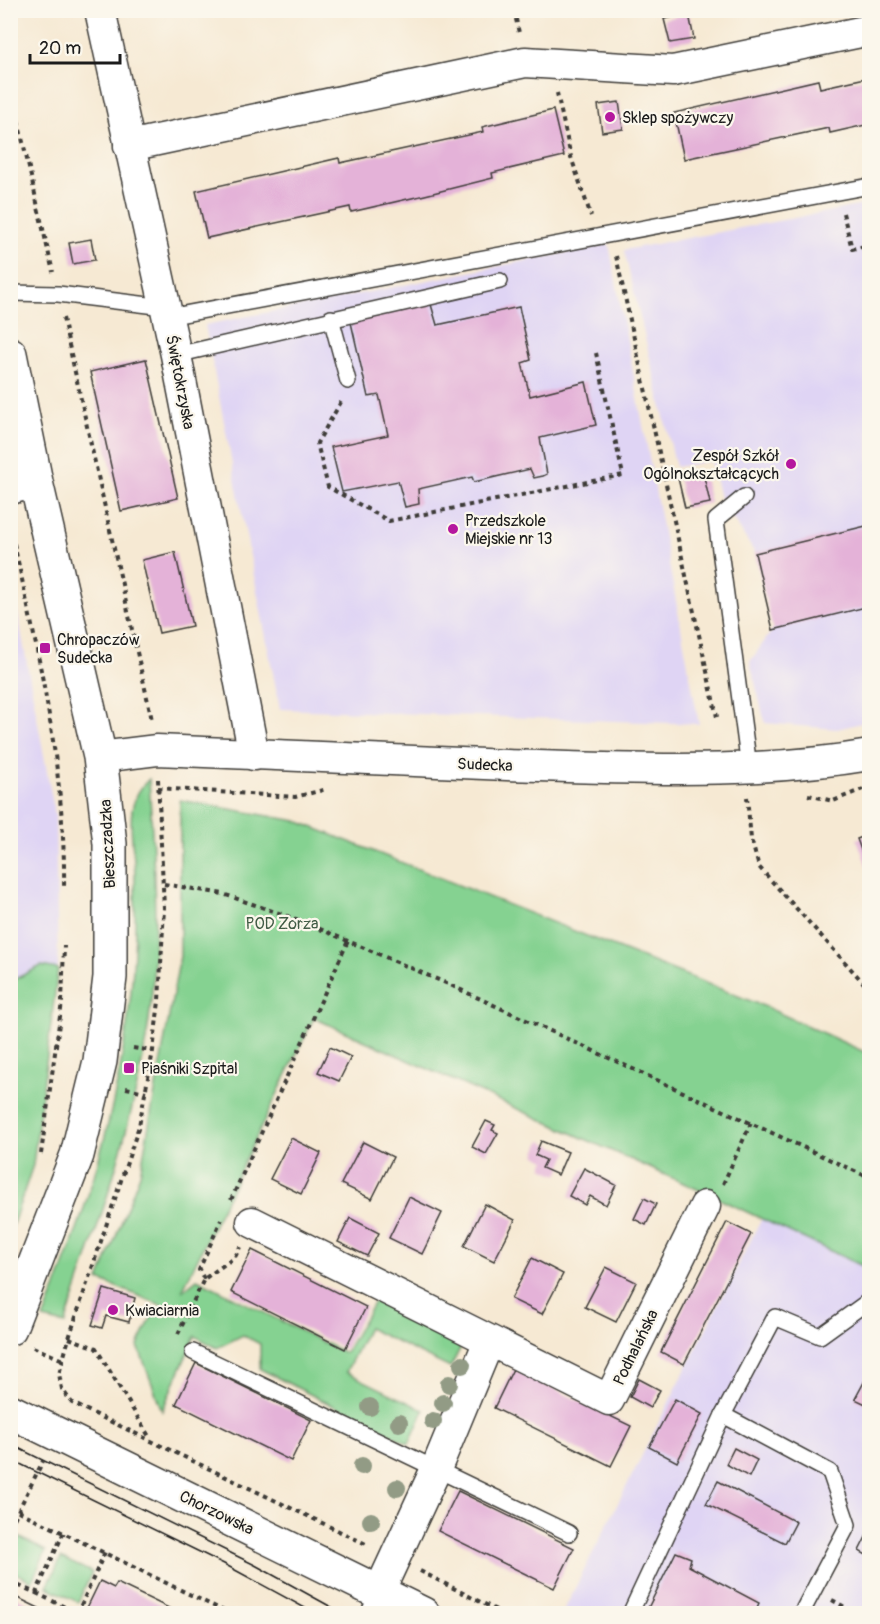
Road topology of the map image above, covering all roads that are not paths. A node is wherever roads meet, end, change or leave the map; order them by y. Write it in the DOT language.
graph roads {
  1 [pos="100,10"];
  2 [pos="870,30"];
  3 [pos="129,146"];
  4 [pos="870,186"];
  5 [pos="500,281"];
  6 [pos="10,293"];
  7 [pos="167,312"];
  8 [pos="331,318"];
  9 [pos="10,354"];
  10 [pos="176,355"];
  11 [pos="348,381"];
  12 [pos="23,486"];
  13 [pos="744,497"];
  14 [pos="254,755"];
  15 [pos="870,755"];
  16 [pos="100,758"];
  17 [pos="748,778"];
  18 [pos="705,1206"];
  19 [pos="240,1214"];
  20 [pos="870,1300"];
  21 [pos="10,1328"];
  22 [pos="489,1341"];
  23 [pos="193,1352"];
  24 [pos="10,1411"];
  25 [pos="723,1415"];
  26 [pos="436,1468"];
  27 [pos="569,1533"];
  28 [pos="374,1603"];
  29 [pos="423,1614"];
  30 [pos="630,1614"];
  31 [pos="801,1614"];
  1 -- 3 [label="street, Świętokrzyska"];
  2 -- 3 [label="street"];
  3 -- 7 [label="street, Świętokrzyska"];
  4 -- 7 [label="lane"];
  5 -- 8 [label="lane"];
  6 -- 7 [label="lane"];
  7 -- 10 [label="street, Świętokrzyska"];
  8 -- 10 [label="lane"];
  8 -- 11 [label="lane"];
  9 -- 12 [label="street, Bieszczadzka"];
  10 -- 14 [label="street, Świętokrzyska"];
  12 -- 16 [label="street, Bieszczadzka"];
  13 -- 17 [label="lane"];
  14 -- 16 [label="street, Sudecka"];
  14 -- 17 [label="street, Sudecka"];
  15 -- 17 [label="street, Sudecka"];
  16 -- 21 [label="street, Bieszczadzka"];
  18 -- 22 [label="street, Podhalańska"];
  19 -- 22 [label="street, Podhalańska"];
  20 -- 25 [label="lane"];
  22 -- 26 [label="street"];
  23 -- 26 [label="lane"];
  24 -- 28 [label="street, Chorzowska"];
  25 -- 30 [label="lane"];
  25 -- 31 [label="lane"];
  26 -- 27 [label="lane"];
  26 -- 28 [label="street"];
  28 -- 29 [label="street, Chorzowska"];
}
